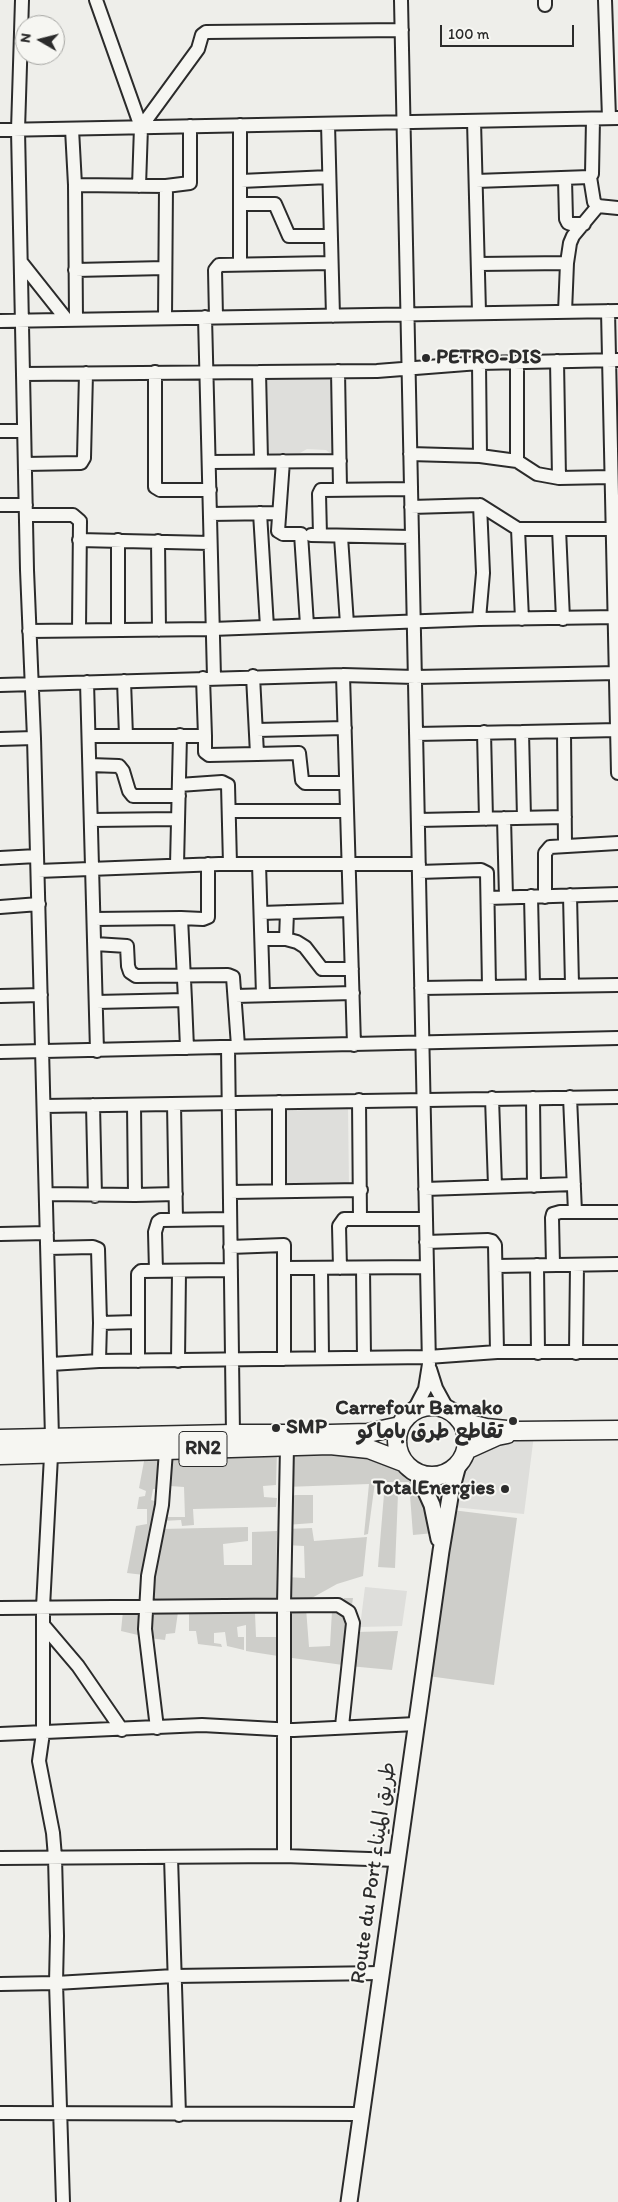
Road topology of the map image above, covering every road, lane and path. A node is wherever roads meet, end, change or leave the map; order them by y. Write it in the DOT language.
graph roads {
  1 [pos="24,0"];
  2 [pos="96,0"];
  3 [pos="401,0"];
  4 [pos="605,0"];
  5 [pos="402,30"];
  6 [pos="613,77"];
  7 [pos="613,118"];
  8 [pos="593,119"];
  9 [pos="474,121"];
  10 [pos="404,123"];
  11 [pos="328,124"];
  12 [pos="240,125"];
  13 [pos="190,126"];
  14 [pos="141,127"];
  15 [pos="72,129"];
  16 [pos="0,130"];
  17 [pos="18,130"];
  18 [pos="329,177"];
  19 [pos="590,177"];
  20 [pos="565,179"];
  21 [pos="241,181"];
  22 [pos="476,181"];
  23 [pos="75,185"];
  24 [pos="139,186"];
  25 [pos="166,186"];
  26 [pos="240,204"];
  27 [pos="598,206"];
  28 [pos="618,208"];
  29 [pos="584,224"];
  30 [pos="330,236"];
  31 [pos="22,262"];
  32 [pos="567,263"];
  33 [pos="240,264"];
  34 [pos="331,264"];
  35 [pos="478,264"];
  36 [pos="165,268"];
  37 [pos="75,270"];
  38 [pos="613,311"];
  39 [pos="479,312"];
  40 [pos="565,312"];
  41 [pos="407,313"];
  42 [pos="333,316"];
  43 [pos="210,317"];
  44 [pos="165,318"];
  45 [pos="71,320"];
  46 [pos="0,321"];
  47 [pos="22,321"];
  48 [pos="614,360"];
  49 [pos="557,361"];
  50 [pos="517,362"];
  51 [pos="479,363"];
  52 [pos="408,368"];
  53 [pos="338,371"];
  54 [pos="155,372"];
  55 [pos="206,372"];
  56 [pos="259,372"];
  57 [pos="86,373"];
  58 [pos="23,374"];
  59 [pos="0,431"];
  60 [pos="24,431"];
  61 [pos="614,451"];
  62 [pos="410,454"];
  63 [pos="480,456"];
  64 [pos="261,460"];
  65 [pos="283,461"];
  66 [pos="340,461"];
  67 [pos="518,461"];
  68 [pos="210,462"];
  69 [pos="25,464"];
  70 [pos="611,477"];
  71 [pos="559,478"];
  72 [pos="340,488"];
  73 [pos="411,489"];
  74 [pos="210,490"];
  75 [pos="615,500"];
  76 [pos="0,505"];
  77 [pos="480,505"];
  78 [pos="411,507"];
  79 [pos="26,510"];
  80 [pos="260,513"];
  81 [pos="279,513"];
  82 [pos="210,514"];
  83 [pos="613,528"];
  84 [pos="518,529"];
  85 [pos="559,529"];
  86 [pos="301,534"];
  87 [pos="320,535"];
  88 [pos="341,536"];
  89 [pos="412,537"];
  90 [pos="79,540"];
  91 [pos="118,540"];
  92 [pos="158,541"];
  93 [pos="210,543"];
  94 [pos="617,617"];
  95 [pos="522,619"];
  96 [pos="563,619"];
  97 [pos="479,620"];
  98 [pos="414,622"];
  99 [pos="348,624"];
  100 [pos="307,626"];
  101 [pos="267,627"];
  102 [pos="212,629"];
  103 [pos="79,630"];
  104 [pos="118,630"];
  105 [pos="159,630"];
  106 [pos="29,631"];
  107 [pos="617,673"];
  108 [pos="343,675"];
  109 [pos="253,676"];
  110 [pos="415,677"];
  111 [pos="209,678"];
  112 [pos="124,681"];
  113 [pos="87,682"];
  114 [pos="31,684"];
  115 [pos="0,685"];
  116 [pos="345,728"];
  117 [pos="256,730"];
  118 [pos="617,730"];
  119 [pos="484,732"];
  120 [pos="522,732"];
  121 [pos="564,732"];
  122 [pos="416,734"];
  123 [pos="180,735"];
  124 [pos="89,736"];
  125 [pos="126,736"];
  126 [pos="205,736"];
  127 [pos="34,738"];
  128 [pos="0,739"];
  129 [pos="257,754"];
  130 [pos="90,765"];
  131 [pos="618,773"];
  132 [pos="346,784"];
  133 [pos="179,790"];
  134 [pos="229,811"];
  135 [pos="347,811"];
  136 [pos="564,817"];
  137 [pos="504,818"];
  138 [pos="524,818"];
  139 [pos="178,819"];
  140 [pos="486,819"];
  141 [pos="91,820"];
  142 [pos="418,820"];
  143 [pos="618,843"];
  144 [pos="565,846"];
  145 [pos="37,856"];
  146 [pos="0,858"];
  147 [pos="208,864"];
  148 [pos="230,864"];
  149 [pos="259,864"];
  150 [pos="177,865"];
  151 [pos="349,865"];
  152 [pos="93,868"];
  153 [pos="419,868"];
  154 [pos="38,871"];
  155 [pos="618,894"];
  156 [pos="570,895"];
  157 [pos="531,896"];
  158 [pos="545,896"];
  159 [pos="506,897"];
  160 [pos="488,898"];
  161 [pos="39,904"];
  162 [pos="0,907"];
  163 [pos="350,910"];
  164 [pos="287,912"];
  165 [pos="261,913"];
  166 [pos="181,918"];
  167 [pos="94,919"];
  168 [pos="262,939"];
  169 [pos="286,939"];
  170 [pos="95,944"];
  171 [pos="352,969"];
  172 [pos="183,976"];
  173 [pos="572,985"];
  174 [pos="618,985"];
  175 [pos="533,986"];
  176 [pos="490,987"];
  177 [pos="421,988"];
  178 [pos="353,993"];
  179 [pos="41,995"];
  180 [pos="263,995"];
  181 [pos="0,996"];
  182 [pos="236,996"];
  183 [pos="185,1000"];
  184 [pos="96,1002"];
  185 [pos="618,1038"];
  186 [pos="422,1042"];
  187 [pos="354,1044"];
  188 [pos="233,1046"];
  189 [pos="187,1048"];
  190 [pos="42,1051"];
  191 [pos="97,1051"];
  192 [pos="0,1052"];
  193 [pos="618,1097"];
  194 [pos="492,1098"];
  195 [pos="533,1098"];
  196 [pos="570,1098"];
  197 [pos="423,1099"];
  198 [pos="359,1100"];
  199 [pos="228,1102"];
  200 [pos="279,1102"];
  201 [pos="174,1104"];
  202 [pos="93,1105"];
  203 [pos="134,1105"];
  204 [pos="44,1106"];
  205 [pos="574,1184"];
  206 [pos="494,1186"];
  207 [pos="534,1186"];
  208 [pos="425,1188"];
  209 [pos="361,1190"];
  210 [pos="279,1191"];
  211 [pos="230,1192"];
  212 [pos="46,1194"];
  213 [pos="176,1194"];
  214 [pos="135,1195"];
  215 [pos="95,1196"];
  216 [pos="575,1212"];
  217 [pos="618,1212"];
  218 [pos="360,1218"];
  219 [pos="230,1219"];
  220 [pos="426,1219"];
  221 [pos="176,1220"];
  222 [pos="47,1233"];
  223 [pos="0,1234"];
  224 [pos="426,1242"];
  225 [pos="230,1247"];
  226 [pos="48,1248"];
  227 [pos="618,1264"];
  228 [pos="537,1265"];
  229 [pos="553,1265"];
  230 [pos="577,1265"];
  231 [pos="496,1266"];
  232 [pos="427,1267"];
  233 [pos="284,1268"];
  234 [pos="321,1268"];
  235 [pos="340,1268"];
  236 [pos="363,1268"];
  237 [pos="231,1270"];
  238 [pos="156,1271"];
  239 [pos="179,1271"];
  240 [pos="137,1322"];
  241 [pos="100,1323"];
  242 [pos="497,1352"];
  243 [pos="618,1352"];
  244 [pos="538,1353"];
  245 [pos="576,1353"];
  246 [pos="322,1358"];
  247 [pos="364,1358"];
  248 [pos="284,1359"];
  249 [pos="231,1360"];
  250 [pos="100,1361"];
  251 [pos="138,1361"];
  252 [pos="178,1361"];
  253 [pos="429,1361"];
  254 [pos="51,1364"];
  255 [pos="448,1410"];
  256 [pos="413,1412"];
  257 [pos="462,1422"];
  258 [pos="400,1426"];
  259 [pos="618,1430"];
  260 [pos="517,1432"];
  261 [pos="233,1434"];
  262 [pos="0,1439"];
  263 [pos="51,1445"];
  264 [pos="287,1446"];
  265 [pos="166,1451"];
  266 [pos="0,1455"];
  267 [pos="462,1458"];
  268 [pos="403,1462"];
  269 [pos="418,1474"];
  270 [pos="441,1551"];
  271 [pos="284,1604"];
  272 [pos="43,1607"];
  273 [pos="146,1607"];
  274 [pos="0,1608"];
  275 [pos="44,1626"];
  276 [pos="416,1724"];
  277 [pos="342,1726"];
  278 [pos="157,1728"];
  279 [pos="284,1729"];
  280 [pos="122,1730"];
  281 [pos="43,1733"];
  282 [pos="0,1734"];
  283 [pos="284,1856"];
  284 [pos="55,1857"];
  285 [pos="170,1857"];
  286 [pos="0,1858"];
  287 [pos="397,1860"];
  288 [pos="381,1973"];
  289 [pos="174,1976"];
  290 [pos="56,1983"];
  291 [pos="0,1984"];
  292 [pos="60,2112"];
  293 [pos="0,2113"];
  294 [pos="361,2114"];
  295 [pos="179,2115"];
  296 [pos="63,2202"];
  297 [pos="349,2202"];
  1 -- 17 [label="street"];
  2 -- 14 [label="street"];
  3 -- 5 [label="street"];
  4 -- 6 [label="street"];
  5 -- 10 [label="street"];
  5 -- 14 [label="street"];
  6 -- 7 [label="street"];
  7 -- 8 [label="street"];
  8 -- 9 [label="street"];
  8 -- 19 [label="street"];
  9 -- 10 [label="street"];
  9 -- 22 [label="street"];
  10 -- 11 [label="street"];
  10 -- 41 [label="street"];
  11 -- 12 [label="street"];
  11 -- 18 [label="street"];
  12 -- 13 [label="street"];
  12 -- 21 [label="street"];
  13 -- 14 [label="street"];
  13 -- 25 [label="street"];
  14 -- 15 [label="street"];
  14 -- 24 [label="street"];
  15 -- 17 [label="street"];
  15 -- 23 [label="street"];
  16 -- 17 [label="street"];
  17 -- 31 [label="street"];
  18 -- 21 [label="street"];
  18 -- 30 [label="street"];
  19 -- 20 [label="street"];
  19 -- 27 [label="street"];
  20 -- 22 [label="street"];
  20 -- 29 [label="street"];
  21 -- 26 [label="street"];
  22 -- 35 [label="street"];
  23 -- 24 [label="street"];
  23 -- 37 [label="street"];
  24 -- 25 [label="street"];
  25 -- 36 [label="street"];
  26 -- 30 [label="street"];
  26 -- 33 [label="street"];
  27 -- 28 [label="street"];
  27 -- 29 [label="street"];
  29 -- 32 [label="street"];
  30 -- 34 [label="street"];
  31 -- 45 [label="street"];
  31 -- 47 [label="street"];
  32 -- 35 [label="street"];
  32 -- 40 [label="street"];
  33 -- 34 [label="street"];
  33 -- 43 [label="street"];
  34 -- 42 [label="street"];
  35 -- 39 [label="street"];
  36 -- 37 [label="street"];
  36 -- 44 [label="street"];
  37 -- 45 [label="street"];
  38 -- 40 [label="street"];
  38 -- 48 [label="street"];
  39 -- 40 [label="street"];
  39 -- 41 [label="street"];
  41 -- 42 [label="street"];
  41 -- 52 [label="street"];
  42 -- 43 [label="street"];
  43 -- 44 [label="street"];
  43 -- 55 [label="street"];
  44 -- 45 [label="street"];
  45 -- 47 [label="street"];
  46 -- 47 [label="street"];
  47 -- 58 [label="street"];
  48 -- 49 [label="street"];
  48 -- 61 [label="street"];
  49 -- 50 [label="street"];
  49 -- 71 [label="street"];
  50 -- 51 [label="street"];
  50 -- 67 [label="street"];
  51 -- 52 [label="street"];
  51 -- 63 [label="street"];
  52 -- 53 [label="street"];
  52 -- 62 [label="street"];
  53 -- 56 [label="street"];
  53 -- 66 [label="street"];
  54 -- 55 [label="street"];
  54 -- 57 [label="street"];
  54 -- 74 [label="street"];
  55 -- 56 [label="street"];
  55 -- 68 [label="street"];
  56 -- 64 [label="street"];
  57 -- 58 [label="street"];
  57 -- 69 [label="street"];
  58 -- 60 [label="street"];
  59 -- 60 [label="street"];
  60 -- 69 [label="street"];
  61 -- 70 [label="street"];
  62 -- 63 [label="street"];
  62 -- 73 [label="street"];
  63 -- 67 [label="street"];
  64 -- 65 [label="street"];
  64 -- 68 [label="street"];
  65 -- 66 [label="street"];
  65 -- 81 [label="street"];
  66 -- 72 [label="street"];
  67 -- 71 [label="street"];
  68 -- 74 [label="street"];
  69 -- 79 [label="street"];
  70 -- 71 [label="street"];
  70 -- 75 [label="street"];
  72 -- 73 [label="street"];
  72 -- 87 [label="street"];
  73 -- 78 [label="street"];
  74 -- 82 [label="street"];
  75 -- 83 [label="street"];
  76 -- 79 [label="street"];
  77 -- 78 [label="street"];
  77 -- 84 [label="street"];
  77 -- 97 [label="street"];
  78 -- 89 [label="street"];
  79 -- 90 [label="street"];
  79 -- 106 [label="street"];
  80 -- 81 [label="street"];
  80 -- 82 [label="street"];
  80 -- 101 [label="street"];
  81 -- 86 [label="street"];
  82 -- 93 [label="street"];
  83 -- 85 [label="street"];
  83 -- 94 [label="street"];
  84 -- 85 [label="street"];
  84 -- 95 [label="street"];
  85 -- 96 [label="street"];
  86 -- 87 [label="street"];
  86 -- 100 [label="street"];
  87 -- 88 [label="street"];
  88 -- 89 [label="street"];
  88 -- 99 [label="street"];
  89 -- 98 [label="street"];
  90 -- 91 [label="street"];
  90 -- 103 [label="street"];
  91 -- 92 [label="street"];
  91 -- 104 [label="street"];
  92 -- 93 [label="street"];
  92 -- 105 [label="street"];
  93 -- 102 [label="street"];
  94 -- 96 [label="street"];
  94 -- 107 [label="street"];
  95 -- 96 [label="street"];
  95 -- 97 [label="street"];
  97 -- 98 [label="street"];
  98 -- 99 [label="street"];
  98 -- 110 [label="street"];
  99 -- 100 [label="street"];
  100 -- 101 [label="street"];
  101 -- 102 [label="street"];
  102 -- 105 [label="street"];
  102 -- 111 [label="street"];
  103 -- 104 [label="street"];
  103 -- 106 [label="street"];
  104 -- 105 [label="street"];
  106 -- 114 [label="street"];
  107 -- 110 [label="street"];
  107 -- 118 [label="street"];
  108 -- 109 [label="street"];
  108 -- 110 [label="street"];
  108 -- 116 [label="street"];
  109 -- 111 [label="street"];
  109 -- 117 [label="street"];
  110 -- 122 [label="street"];
  111 -- 112 [label="street"];
  111 -- 126 [label="street"];
  112 -- 113 [label="street"];
  112 -- 125 [label="street"];
  113 -- 114 [label="street"];
  113 -- 124 [label="street"];
  114 -- 115 [label="street"];
  114 -- 127 [label="street"];
  116 -- 117 [label="street"];
  116 -- 132 [label="street"];
  117 -- 129 [label="street"];
  118 -- 121 [label="street"];
  118 -- 131 [label="street"];
  119 -- 120 [label="street"];
  119 -- 122 [label="street"];
  119 -- 140 [label="street"];
  120 -- 121 [label="street"];
  120 -- 138 [label="street"];
  121 -- 136 [label="street"];
  122 -- 142 [label="street"];
  123 -- 125 [label="street"];
  123 -- 126 [label="street"];
  123 -- 133 [label="street"];
  124 -- 125 [label="street"];
  124 -- 130 [label="street"];
  126 -- 129 [label="street"];
  127 -- 128 [label="street"];
  127 -- 145 [label="street"];
  129 -- 132 [label="street"];
  130 -- 133 [label="street"];
  130 -- 141 [label="street"];
  132 -- 135 [label="street"];
  133 -- 134 [label="street"];
  133 -- 139 [label="street"];
  134 -- 135 [label="street"];
  134 -- 148 [label="street"];
  135 -- 151 [label="street"];
  136 -- 138 [label="street"];
  136 -- 144 [label="street"];
  137 -- 138 [label="street"];
  137 -- 140 [label="street"];
  137 -- 159 [label="street"];
  139 -- 141 [label="street"];
  139 -- 150 [label="street"];
  140 -- 142 [label="street"];
  141 -- 152 [label="street"];
  142 -- 153 [label="street"];
  143 -- 144 [label="street"];
  144 -- 158 [label="street"];
  145 -- 146 [label="street"];
  145 -- 154 [label="street"];
  147 -- 148 [label="street"];
  147 -- 150 [label="street"];
  147 -- 166 [label="street"];
  148 -- 149 [label="street"];
  149 -- 151 [label="street"];
  149 -- 165 [label="street"];
  150 -- 152 [label="street"];
  151 -- 153 [label="street"];
  151 -- 163 [label="street"];
  152 -- 154 [label="street"];
  152 -- 167 [label="street"];
  153 -- 160 [label="street"];
  153 -- 177 [label="street"];
  154 -- 161 [label="street"];
  155 -- 156 [label="street"];
  156 -- 158 [label="street"];
  156 -- 173 [label="street"];
  157 -- 158 [label="street"];
  157 -- 159 [label="street"];
  157 -- 175 [label="street"];
  159 -- 160 [label="street"];
  160 -- 176 [label="street"];
  161 -- 162 [label="street"];
  161 -- 179 [label="street"];
  163 -- 164 [label="street"];
  163 -- 171 [label="street"];
  164 -- 165 [label="street"];
  164 -- 169 [label="street"];
  165 -- 168 [label="street"];
  166 -- 167 [label="street"];
  166 -- 172 [label="street"];
  167 -- 170 [label="street"];
  168 -- 169 [label="street"];
  168 -- 180 [label="street"];
  169 -- 171 [label="street"];
  170 -- 172 [label="street"];
  170 -- 184 [label="street"];
  171 -- 178 [label="street"];
  172 -- 182 [label="street"];
  172 -- 183 [label="street"];
  173 -- 174 [label="street"];
  173 -- 175 [label="street"];
  175 -- 176 [label="street"];
  176 -- 177 [label="street"];
  177 -- 186 [label="street"];
  178 -- 180 [label="street"];
  178 -- 187 [label="street"];
  179 -- 181 [label="street"];
  179 -- 190 [label="street"];
  180 -- 182 [label="street"];
  182 -- 188 [label="street"];
  183 -- 184 [label="street"];
  183 -- 189 [label="street"];
  184 -- 191 [label="street"];
  185 -- 186 [label="street"];
  186 -- 187 [label="street"];
  186 -- 197 [label="street"];
  187 -- 188 [label="street"];
  188 -- 189 [label="street"];
  188 -- 199 [label="street"];
  189 -- 191 [label="street"];
  190 -- 191 [label="street"];
  190 -- 192 [label="street"];
  190 -- 204 [label="street"];
  193 -- 196 [label="street"];
  194 -- 195 [label="street"];
  194 -- 197 [label="street"];
  194 -- 206 [label="street"];
  195 -- 196 [label="street"];
  195 -- 207 [label="street"];
  196 -- 205 [label="street"];
  197 -- 198 [label="street"];
  197 -- 208 [label="street"];
  198 -- 200 [label="street"];
  198 -- 209 [label="street"];
  199 -- 200 [label="street"];
  199 -- 201 [label="street"];
  199 -- 211 [label="street"];
  200 -- 210 [label="street"];
  201 -- 203 [label="street"];
  201 -- 213 [label="street"];
  202 -- 203 [label="street"];
  202 -- 204 [label="street"];
  202 -- 215 [label="street"];
  203 -- 214 [label="street"];
  204 -- 212 [label="street"];
  205 -- 207 [label="street"];
  205 -- 216 [label="street"];
  206 -- 207 [label="street"];
  206 -- 208 [label="street"];
  208 -- 220 [label="street"];
  209 -- 210 [label="street"];
  209 -- 218 [label="street"];
  210 -- 211 [label="street"];
  211 -- 219 [label="street"];
  212 -- 215 [label="street"];
  212 -- 222 [label="street"];
  213 -- 214 [label="street"];
  213 -- 221 [label="street"];
  214 -- 215 [label="street"];
  216 -- 217 [label="street"];
  216 -- 229 [label="street"];
  218 -- 220 [label="street"];
  218 -- 235 [label="street"];
  219 -- 221 [label="street"];
  219 -- 225 [label="street"];
  220 -- 224 [label="street"];
  221 -- 238 [label="street"];
  222 -- 223 [label="street"];
  222 -- 226 [label="street"];
  224 -- 231 [label="street"];
  224 -- 232 [label="street"];
  225 -- 233 [label="street"];
  225 -- 237 [label="street"];
  226 -- 241 [label="street"];
  226 -- 254 [label="street"];
  227 -- 230 [label="street"];
  228 -- 229 [label="street"];
  228 -- 231 [label="street"];
  228 -- 244 [label="street"];
  229 -- 230 [label="street"];
  230 -- 245 [label="street"];
  231 -- 242 [label="street"];
  232 -- 236 [label="street"];
  232 -- 253 [label="street"];
  233 -- 234 [label="street"];
  233 -- 248 [label="street"];
  234 -- 235 [label="street"];
  234 -- 246 [label="street"];
  235 -- 236 [label="street"];
  236 -- 247 [label="street"];
  237 -- 239 [label="street"];
  237 -- 249 [label="street"];
  238 -- 239 [label="street"];
  238 -- 240 [label="street"];
  239 -- 252 [label="street"];
  240 -- 241 [label="street"];
  240 -- 251 [label="street"];
  241 -- 250 [label="street"];
  242 -- 244 [label="street"];
  242 -- 253 [label="street"];
  243 -- 245 [label="street"];
  244 -- 245 [label="street"];
  246 -- 247 [label="street"];
  246 -- 248 [label="street"];
  247 -- 253 [label="street"];
  248 -- 249 [label="street"];
  249 -- 252 [label="street"];
  249 -- 261 [label="street"];
  250 -- 251 [label="street"];
  250 -- 254 [label="street"];
  251 -- 252 [label="street"];
  253 -- 255 [label="street"];
  253 -- 256 [label="street"];
  254 -- 263 [label="street"];
  255 -- 256 [label="highway"];
  255 -- 257 [label="highway"];
  256 -- 258 [label="highway"];
  257 -- 260 [label="highway"];
  257 -- 267 [label="highway"];
  258 -- 261 [label="highway, RN2"];
  258 -- 268 [label="highway"];
  259 -- 260 [label="highway"];
  260 -- 267 [label="highway"];
  261 -- 263 [label="highway, RN2"];
  262 -- 263 [label="highway, RN2"];
  263 -- 265 [label="highway, RN2"];
  263 -- 266 [label="highway, RN2"];
  263 -- 272 [label="street"];
  264 -- 265 [label="highway, RN2"];
  264 -- 268 [label="highway, RN2"];
  264 -- 271 [label="street"];
  265 -- 273 [label="street"];
  267 -- 269 [label="highway"];
  267 -- 270 [label="main road, Route du Port طريق الميناء"];
  268 -- 269 [label="highway"];
  269 -- 270 [label="main road, Route du Port طريق الميناء"];
  270 -- 276 [label="main road, Route du Port طريق الميناء"];
  271 -- 273 [label="street"];
  271 -- 277 [label="street"];
  271 -- 279 [label="street"];
  272 -- 273 [label="street"];
  272 -- 274 [label="street"];
  272 -- 275 [label="street"];
  273 -- 278 [label="street"];
  275 -- 280 [label="street"];
  275 -- 281 [label="street"];
  276 -- 277 [label="street"];
  276 -- 287 [label="main road, Route du Port طريق الميناء"];
  277 -- 279 [label="street"];
  278 -- 279 [label="street"];
  278 -- 280 [label="street"];
  279 -- 283 [label="street"];
  280 -- 281 [label="street"];
  281 -- 282 [label="street"];
  281 -- 284 [label="street"];
  283 -- 285 [label="street"];
  283 -- 287 [label="street"];
  284 -- 285 [label="street"];
  284 -- 286 [label="street"];
  284 -- 290 [label="street"];
  285 -- 289 [label="street"];
  287 -- 288 [label="main road, Route du Port طريق الميناء"];
  288 -- 289 [label="street"];
  288 -- 294 [label="main road, Route du Port طريق الميناء"];
  289 -- 290 [label="street"];
  289 -- 295 [label="street"];
  290 -- 291 [label="street"];
  290 -- 292 [label="street"];
  292 -- 293 [label="street"];
  292 -- 295 [label="street"];
  292 -- 296 [label="street"];
  294 -- 295 [label="street"];
  294 -- 297 [label="main road, Route du Port طريق الميناء"];
}
